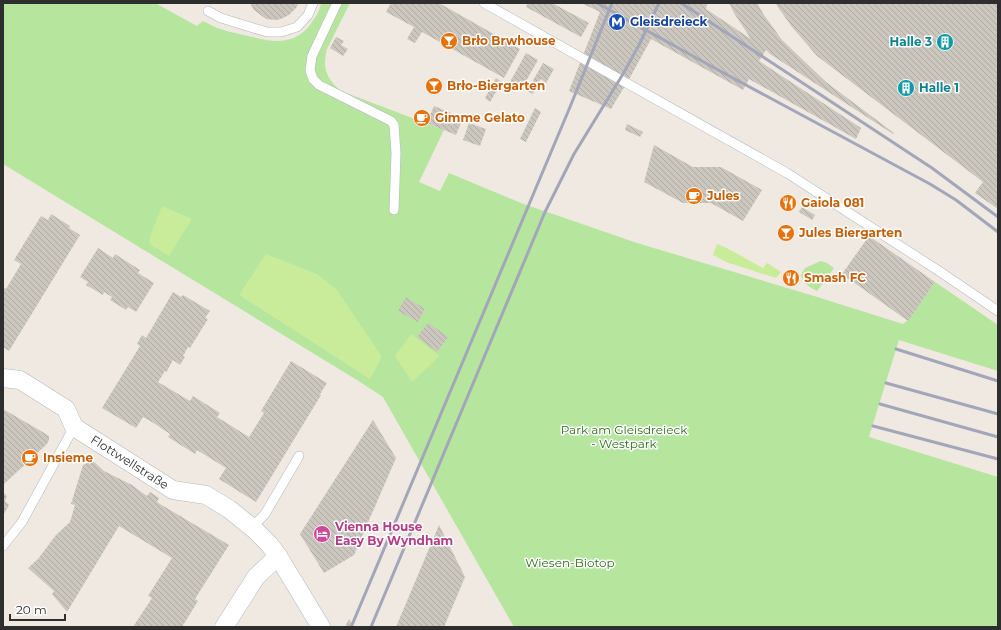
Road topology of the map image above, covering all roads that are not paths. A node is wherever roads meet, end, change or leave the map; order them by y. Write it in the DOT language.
graph roads {
  1 [pos="313,3"];
  2 [pos="337,3"];
  3 [pos="484,3"];
  4 [pos="208,10"];
  5 [pos="394,210"];
  6 [pos="998,311"];
  7 [pos="3,378"];
  8 [pos="74,427"];
  9 [pos="299,456"];
  10 [pos="252,527"];
  11 [pos="3,546"];
  12 [pos="278,556"];
  13 [pos="224,627"];
  14 [pos="320,627"];
  1 -- 4 [label="lane"];
  2 -- 5 [label="lane"];
  3 -- 6 [label="lane"];
  7 -- 8 [label="street"];
  8 -- 10 [label="street, Flottwellstraße"];
  8 -- 11 [label="lane"];
  9 -- 10 [label="lane"];
  10 -- 12 [label="street, Flottwellstraße"];
  12 -- 13 [label="street"];
  12 -- 14 [label="street, Flottwellstraße"];
}
